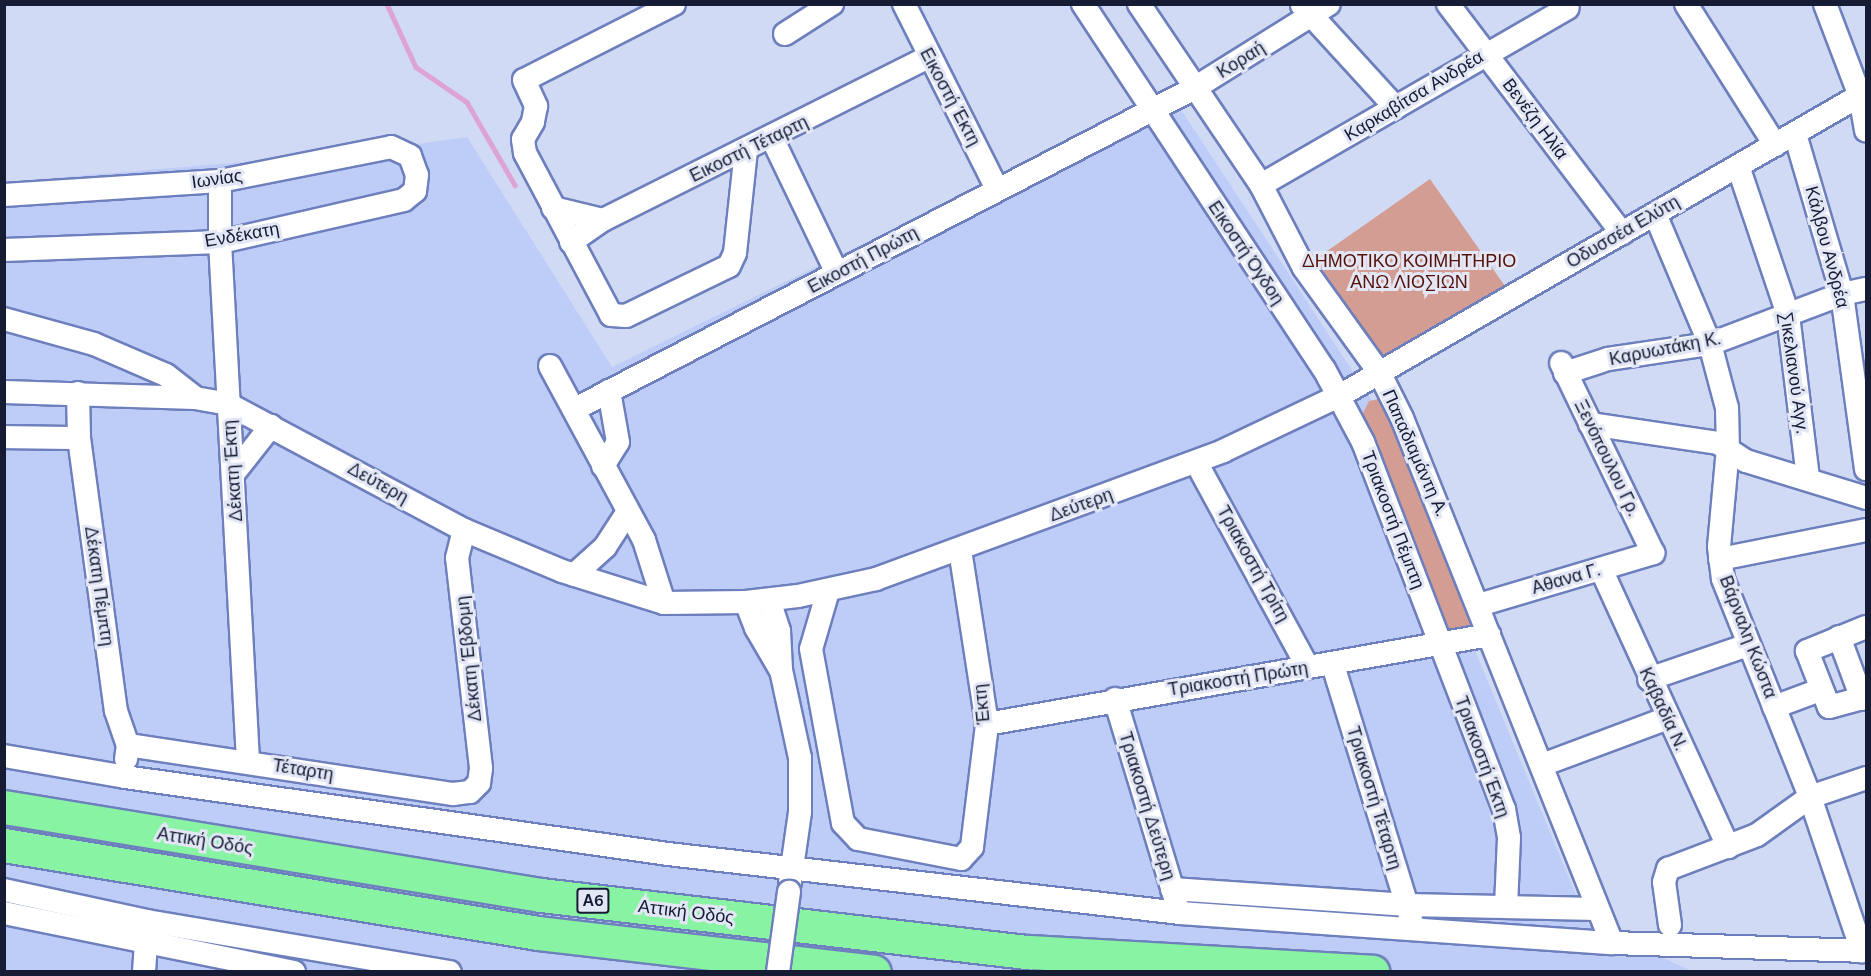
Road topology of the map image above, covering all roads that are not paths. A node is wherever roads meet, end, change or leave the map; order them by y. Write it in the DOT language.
graph roads {
  1 [pos="674,4"];
  2 [pos="832,4"];
  3 [pos="904,4"];
  4 [pos="1083,4"];
  5 [pos="1139,4"];
  6 [pos="1448,4"];
  7 [pos="1686,4"];
  8 [pos="1825,4"];
  9 [pos="1567,8"];
  10 [pos="1314,9"];
  11 [pos="785,34"];
  12 [pos="1486,54"];
  13 [pos="928,57"];
  14 [pos="1193,89"];
  15 [pos="1863,94"];
  16 [pos="1396,108"];
  17 [pos="1151,111"];
  18 [pos="1866,130"];
  19 [pos="1795,134"];
  20 [pos="772,138"];
  21 [pos="1775,145"];
  22 [pos="746,150"];
  23 [pos="1738,166"];
  24 [pos="416,169"];
  25 [pos="220,181"];
  26 [pos="1261,185"];
  27 [pos="997,189"];
  28 [pos="4,195"];
  29 [pos="553,208"];
  30 [pos="1648,215"];
  31 [pos="603,220"];
  32 [pos="220,242"];
  33 [pos="571,242"];
  34 [pos="4,250"];
  35 [pos="837,273"];
  36 [pos="1866,289"];
  37 [pos="1842,294"];
  38 [pos="1788,315"];
  39 [pos="4,319"];
  40 [pos="1710,344"];
  41 [pos="550,366"];
  42 [pos="1563,368"];
  43 [pos="1379,372"];
  44 [pos="4,392"];
  45 [pos="609,392"];
  46 [pos="78,393"];
  47 [pos="1341,395"];
  48 [pos="195,398"];
  49 [pos="228,404"];
  50 [pos="574,409"];
  51 [pos="1590,424"];
  52 [pos="271,426"];
  53 [pos="4,437"];
  54 [pos="79,438"];
  55 [pos="1728,448"];
  56 [pos="1196,462"];
  57 [pos="603,466"];
  58 [pos="1866,468"];
  59 [pos="234,473"];
  60 [pos="1808,478"];
  61 [pos="1866,500"];
  62 [pos="627,513"];
  63 [pos="464,530"];
  64 [pos="1866,530"];
  65 [pos="960,549"];
  66 [pos="1653,553"];
  67 [pos="1720,559"];
  68 [pos="1601,569"];
  69 [pos="574,575"];
  70 [pos="828,591"];
  71 [pos="758,601"];
  72 [pos="664,603"];
  73 [pos="1479,605"];
  74 [pos="1866,627"];
  75 [pos="1489,636"];
  76 [pos="1839,637"];
  77 [pos="1748,645"];
  78 [pos="1441,646"];
  79 [pos="1333,665"];
  80 [pos="1308,668"];
  81 [pos="1649,679"];
  82 [pos="1820,690"];
  83 [pos="1864,698"];
  84 [pos="1115,699"];
  85 [pos="1774,707"];
  86 [pos="1668,718"];
  87 [pos="987,724"];
  88 [pos="128,745"];
  89 [pos="4,756"];
  90 [pos="248,761"];
  91 [pos="1542,765"];
  92 [pos="125,777"];
  93 [pos="1866,778"];
  94 [pos="476,788"];
  95 [pos="1810,797"];
  96 [pos="4,807"];
  97 [pos="4,845"];
  98 [pos="1728,847"];
  99 [pos="792,869"];
  100 [pos="1172,889"];
  101 [pos="4,890"];
  102 [pos="1407,905"];
  103 [pos="1506,907"];
  104 [pos="1597,909"];
  105 [pos="4,913"];
  106 [pos="1180,913"];
  107 [pos="147,921"];
  108 [pos="1670,925"];
  109 [pos="1415,931"];
  110 [pos="1612,943"];
  111 [pos="145,944"];
  112 [pos="1864,951"];
  113 [pos="144,972"];
  114 [pos="294,972"];
  115 [pos="450,972"];
  116 [pos="778,972"];
  117 [pos="874,972"];
  118 [pos="1372,972"];
  1 -- 29 [label="street"];
  2 -- 11 [label="street"];
  3 -- 13 [label="street, Εικοστή Έκτη"];
  4 -- 17 [label="street, Εικοστή Όγδοη"];
  5 -- 14 [label="street, Παπαδιαμάντη Α."];
  6 -- 12 [label="street, Βενέζη Ηλία"];
  7 -- 21 [label="street"];
  8 -- 15 [label="street"];
  9 -- 12 [label="street, Καρκαβίτσα Ανδρέα"];
  10 -- 14 [label="street, Κοραή"];
  10 -- 16 [label="street"];
  12 -- 16 [label="street, Καρκαβίτσα Ανδρέα"];
  12 -- 30 [label="street, Βενέζη Ηλία"];
  13 -- 20 [label="street, Εικοστή Τέταρτη"];
  13 -- 27 [label="street, Εικοστή Έκτη"];
  14 -- 17 [label="street, Κοραή"];
  14 -- 26 [label="street, Παπαδιαμάντη Α."];
  15 -- 18 [label="street"];
  15 -- 19 [label="street, Οδυσσέα Ελύτη"];
  16 -- 26 [label="street, Καρκαβίτσα Ανδρέα"];
  17 -- 27 [label="street, Εικοστή Πρώτη"];
  17 -- 47 [label="street, Εικοστή Όγδοη"];
  19 -- 21 [label="street, Οδυσσέα Ελύτη"];
  19 -- 37 [label="street, Κάλβου Ανδρέα"];
  20 -- 22 [label="street, Εικοστή Τέταρτη"];
  20 -- 35 [label="street"];
  21 -- 23 [label="street, Οδυσσέα Ελύτη"];
  22 -- 31 [label="street, Εικοστή Τέταρτη"];
  22 -- 33 [label="street"];
  23 -- 30 [label="street, Οδυσσέα Ελύτη"];
  23 -- 38 [label="street, Σικελιανού Αγγ."];
  24 -- 25 [label="street, Ιωνίας"];
  24 -- 32 [label="street, Ενδέκατη"];
  25 -- 28 [label="street, Ιωνίας"];
  25 -- 32 [label="street, Δέκατη Έκτη"];
  26 -- 43 [label="street, Παπαδιαμάντη Α."];
  27 -- 35 [label="street, Εικοστή Πρώτη"];
  29 -- 31 [label="street"];
  29 -- 33 [label="street"];
  30 -- 40 [label="street, Βάρναλη Κώστα"];
  30 -- 43 [label="street, Οδυσσέα Ελύτη"];
  31 -- 33 [label="street, Εικοστή Τέταρτη"];
  32 -- 34 [label="street, Ενδέκατη"];
  32 -- 49 [label="street, Δέκατη Έκτη"];
  35 -- 45 [label="street, Εικοστή Πρώτη"];
  36 -- 37 [label="street, Καρυωτάκη Κ."];
  37 -- 38 [label="street, Καρυωτάκη Κ."];
  37 -- 58 [label="street, Κάλβου Ανδρέα"];
  38 -- 40 [label="street, Καρυωτάκη Κ."];
  38 -- 60 [label="street, Σικελιανού Αγγ."];
  39 -- 48 [label="street"];
  40 -- 42 [label="street, Καρυωτάκη Κ."];
  40 -- 55 [label="street, Βάρναλη Κώστα"];
  41 -- 50 [label="street"];
  42 -- 51 [label="street, Ξενόπουλου Γρ."];
  43 -- 47 [label="street, Δεύτερη"];
  43 -- 73 [label="street, Παπαδιαμάντη Α."];
  44 -- 46 [label="street, Δεύτερη"];
  45 -- 50 [label="street, Εικοστή Πρώτη"];
  45 -- 57 [label="street"];
  46 -- 48 [label="street, Δεύτερη"];
  46 -- 54 [label="street, Δέκατη Πέμπτη"];
  47 -- 56 [label="street, Δεύτερη"];
  47 -- 78 [label="street, Τριακοστή Πέμπτη"];
  48 -- 49 [label="street, Δεύτερη"];
  49 -- 52 [label="street, Δεύτερη"];
  49 -- 59 [label="street, Δέκατη Έκτη"];
  50 -- 57 [label="street"];
  51 -- 55 [label="street"];
  51 -- 66 [label="street, Ξενόπουλου Γρ."];
  52 -- 59 [label="street"];
  52 -- 63 [label="street, Δεύτερη"];
  53 -- 54 [label="street"];
  54 -- 88 [label="street, Δέκατη Πέμπτη"];
  55 -- 60 [label="street"];
  55 -- 67 [label="street, Βάρναλη Κώστα"];
  56 -- 65 [label="street, Δεύτερη"];
  56 -- 80 [label="street, Τριακοστή Τρίτη"];
  57 -- 62 [label="street"];
  59 -- 90 [label="street, Δέκατη Έκτη"];
  60 -- 61 [label="street"];
  62 -- 69 [label="street"];
  62 -- 72 [label="street"];
  63 -- 69 [label="street, Δεύτερη"];
  63 -- 94 [label="street, Δέκατη Έβδομη"];
  64 -- 67 [label="street"];
  65 -- 70 [label="street, Δεύτερη"];
  65 -- 87 [label="street, Έκτη"];
  66 -- 68 [label="street, Αθανα Γ."];
  67 -- 77 [label="street, Βάρναλη Κώστα"];
  68 -- 73 [label="street, Αθανα Γ."];
  68 -- 81 [label="street, Καβαδία Ν."];
  69 -- 72 [label="street, Δεύτερη"];
  70 -- 71 [label="street, Δεύτερη"];
  70 -- 87 [label="street, Έκτη"];
  71 -- 72 [label="street, Δεύτερη"];
  71 -- 99 [label="street"];
  73 -- 75 [label="street, Παπαδιαμάντη Α."];
  74 -- 76 [label="street"];
  75 -- 78 [label="street, Τριακοστή Πρώτη"];
  75 -- 91 [label="street, Παπαδιαμάντη Α."];
  76 -- 82 [label="street"];
  76 -- 83 [label="street"];
  77 -- 81 [label="street"];
  77 -- 85 [label="street, Βάρναλη Κώστα"];
  78 -- 79 [label="street, Τριακοστή Πρώτη"];
  78 -- 103 [label="street, Τριακοστή Έκτη"];
  79 -- 80 [label="street, Τριακοστή Πρώτη"];
  79 -- 102 [label="street, Τριακοστή Τέταρτη"];
  80 -- 84 [label="street, Τριακοστή Πρώτη"];
  81 -- 86 [label="street, Καβαδία Ν."];
  82 -- 83 [label="street"];
  82 -- 85 [label="street"];
  84 -- 87 [label="street, Τριακοστή Πρώτη"];
  84 -- 100 [label="street, Τριακοστή Δεύτερη"];
  85 -- 95 [label="street, Βάρναλη Κώστα"];
  86 -- 91 [label="street"];
  86 -- 98 [label="street, Καβαδία Ν."];
  88 -- 90 [label="street, Τέταρτη"];
  88 -- 92 [label="street, Δέκατη Πέμπτη"];
  89 -- 92 [label="street"];
  90 -- 94 [label="street, Τέταρτη"];
  91 -- 104 [label="street, Παπαδιαμάντη Α."];
  92 -- 99 [label="street"];
  93 -- 95 [label="street"];
  95 -- 98 [label="street"];
  95 -- 112 [label="street, Βάρναλη Κώστα"];
  96 -- 118 [label="highway, Αττική Οδός / Α6"];
  97 -- 117 [label="highway, Αττική Οδός / Α6"];
  98 -- 108 [label="street"];
  99 -- 106 [label="street"];
  99 -- 116 [label="street, bridge"];
  100 -- 102 [label="street"];
  100 -- 106 [label="street, Τριακοστή Δεύτερη"];
  101 -- 107 [label="street"];
  102 -- 103 [label="street"];
  102 -- 109 [label="street, Τριακοστή Τέταρτη"];
  103 -- 104 [label="street"];
  104 -- 110 [label="street, Παπαδιαμάντη Α."];
  105 -- 111 [label="street"];
  106 -- 109 [label="street"];
  107 -- 111 [label="street"];
  107 -- 115 [label="street"];
  109 -- 110 [label="street"];
  110 -- 112 [label="street"];
  111 -- 113 [label="street"];
  111 -- 114 [label="street"];
}
